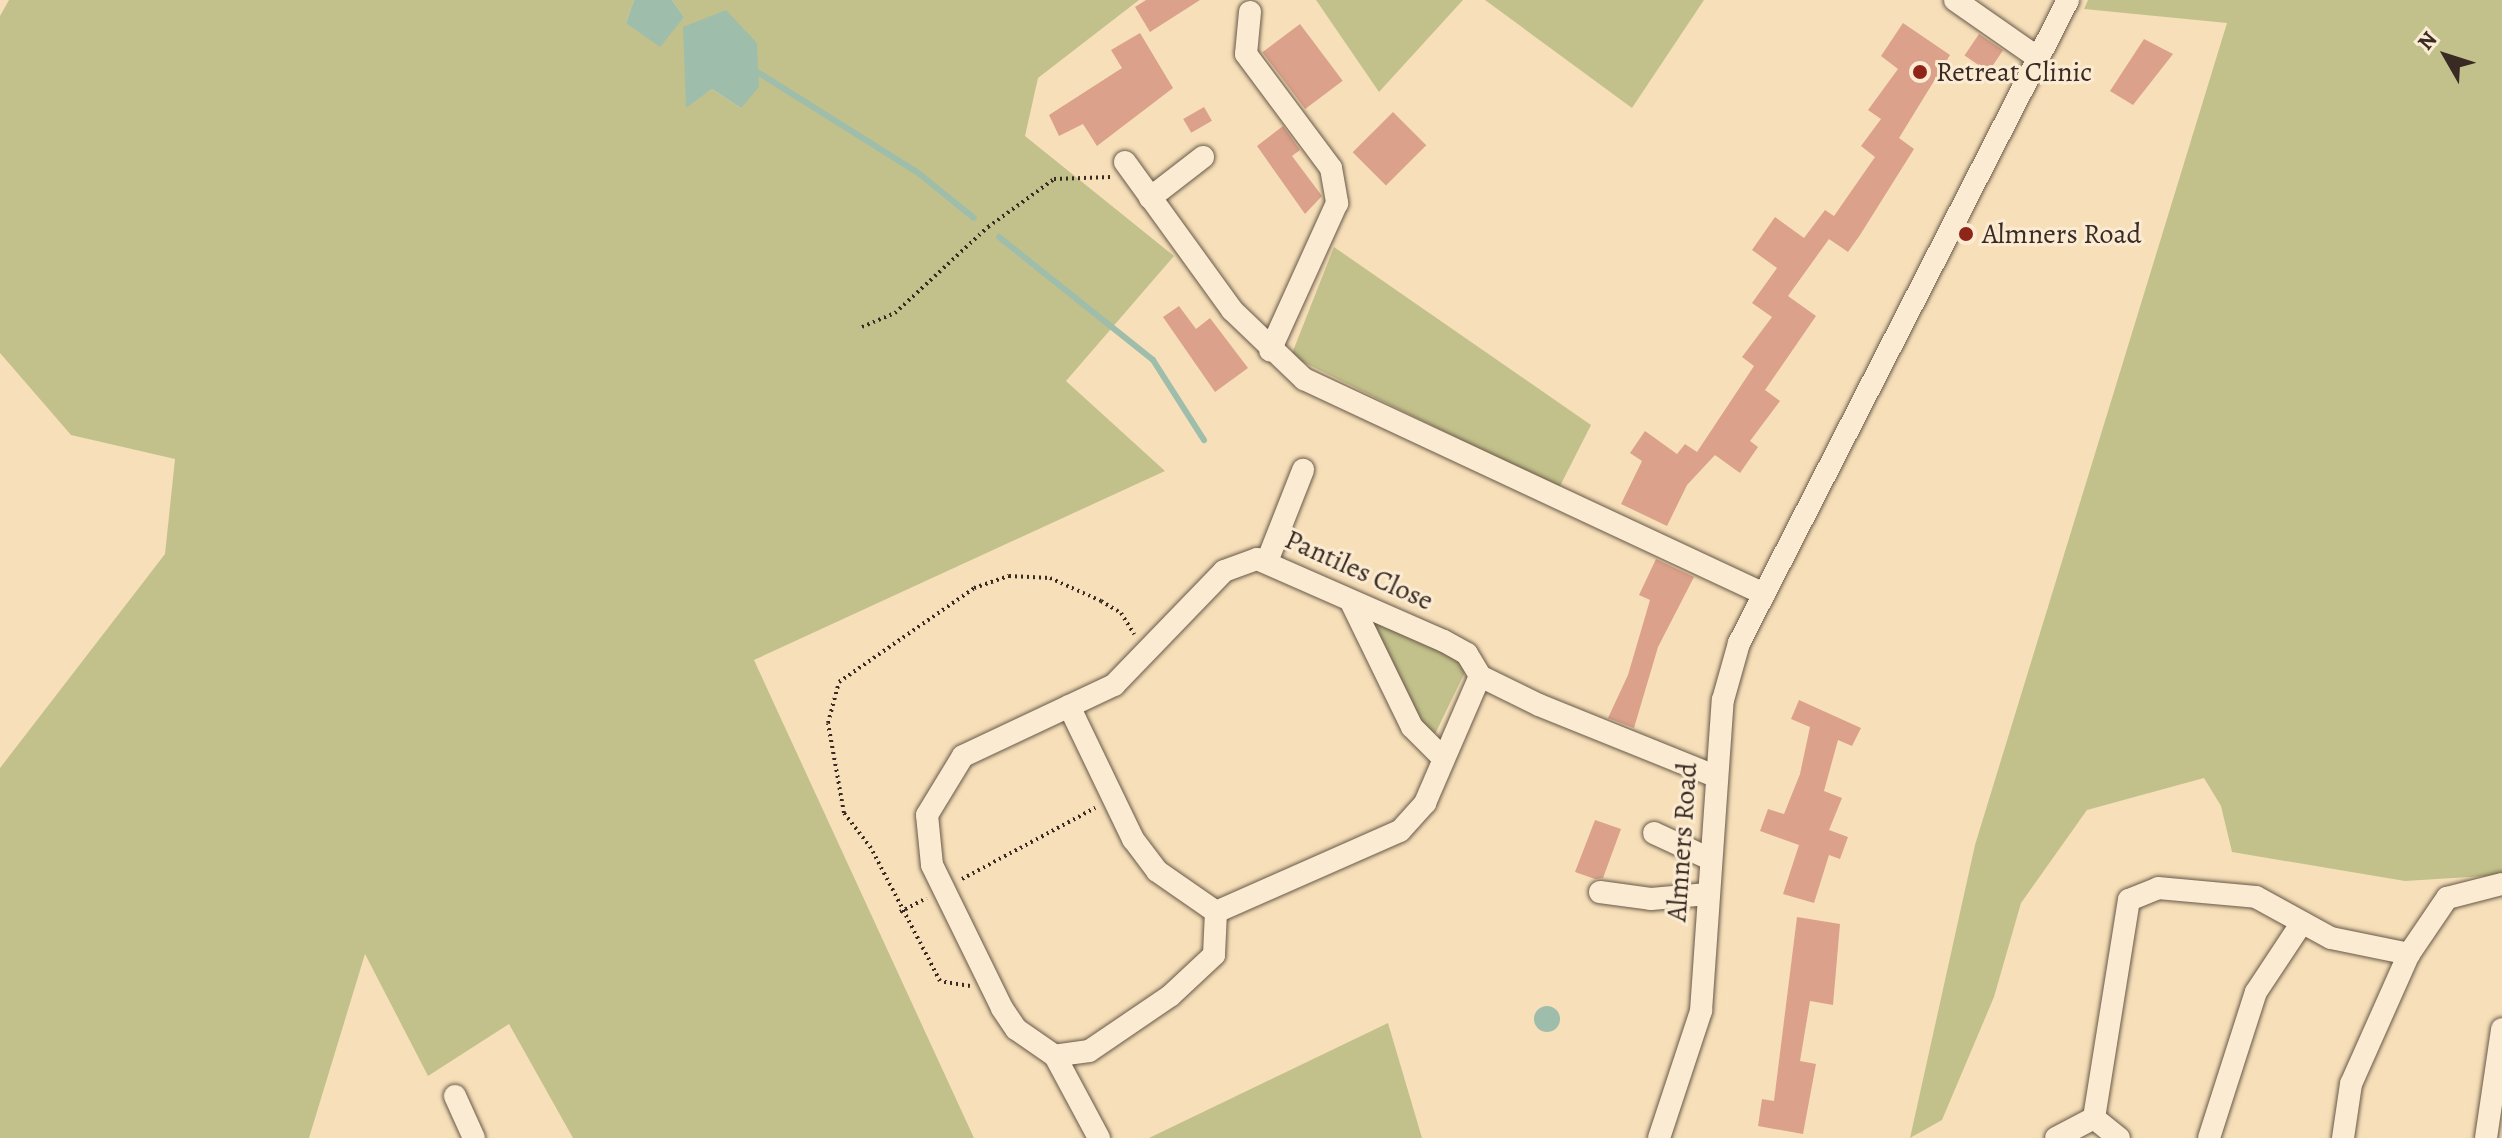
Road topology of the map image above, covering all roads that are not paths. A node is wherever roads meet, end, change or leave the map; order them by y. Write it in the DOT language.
graph roads {
  1 [pos="1955,0"];
  2 [pos="2068,0"];
  3 [pos="1250,12"];
  4 [pos="2038,58"];
  5 [pos="1203,157"];
  6 [pos="1270,351"];
  7 [pos="1303,470"];
  8 [pos="1268,559"];
  9 [pos="1764,594"];
  10 [pos="1351,602"];
  11 [pos="1480,676"];
  12 [pos="1069,706"];
  13 [pos="1440,755"];
  14 [pos="1715,776"];
  15 [pos="1654,833"];
  16 [pos="1710,859"];
  17 [pos="2502,884"];
  18 [pos="1600,892"];
  19 [pos="1708,894"];
  20 [pos="1216,912"];
  21 [pos="2301,924"];
  22 [pos="2409,954"];
  23 [pos="2502,1029"];
  24 [pos="1055,1056"];
  25 [pos="455,1096"];
  26 [pos="2094,1118"];
  27 [pos="474,1138"];
  28 [pos="1099,1138"];
  29 [pos="1659,1138"];
  30 [pos="2056,1138"];
  31 [pos="2119,1138"];
  32 [pos="2209,1138"];
  33 [pos="2343,1138"];
  34 [pos="2486,1138"];
  1 -- 4 [label="street"];
  2 -- 4 [label="street, Almners Road"];
  3 -- 6 [label="street"];
  4 -- 9 [label="street, Almners Road"];
  5 -- 6 [label="street"];
  6 -- 9 [label="street"];
  7 -- 8 [label="street"];
  8 -- 10 [label="street, Pantiles Close"];
  8 -- 12 [label="street, Pantiles Close"];
  9 -- 14 [label="street, Almners Road"];
  10 -- 11 [label="street, Pantiles Close"];
  10 -- 13 [label="street"];
  11 -- 13 [label="street"];
  11 -- 14 [label="street, Pantiles Close"];
  12 -- 20 [label="street"];
  12 -- 24 [label="street, Pantiles Close"];
  13 -- 20 [label="street"];
  14 -- 16 [label="street, Almners Road"];
  15 -- 16 [label="street"];
  16 -- 19 [label="street, Almners Road"];
  17 -- 22 [label="street"];
  18 -- 19 [label="street"];
  19 -- 29 [label="street, Almners Road"];
  20 -- 24 [label="street"];
  21 -- 22 [label="street"];
  21 -- 26 [label="street"];
  21 -- 32 [label="street"];
  22 -- 33 [label="street"];
  23 -- 34 [label="street"];
  24 -- 28 [label="street"];
  25 -- 27 [label="street"];
  26 -- 30 [label="street"];
  26 -- 31 [label="street"];
}
